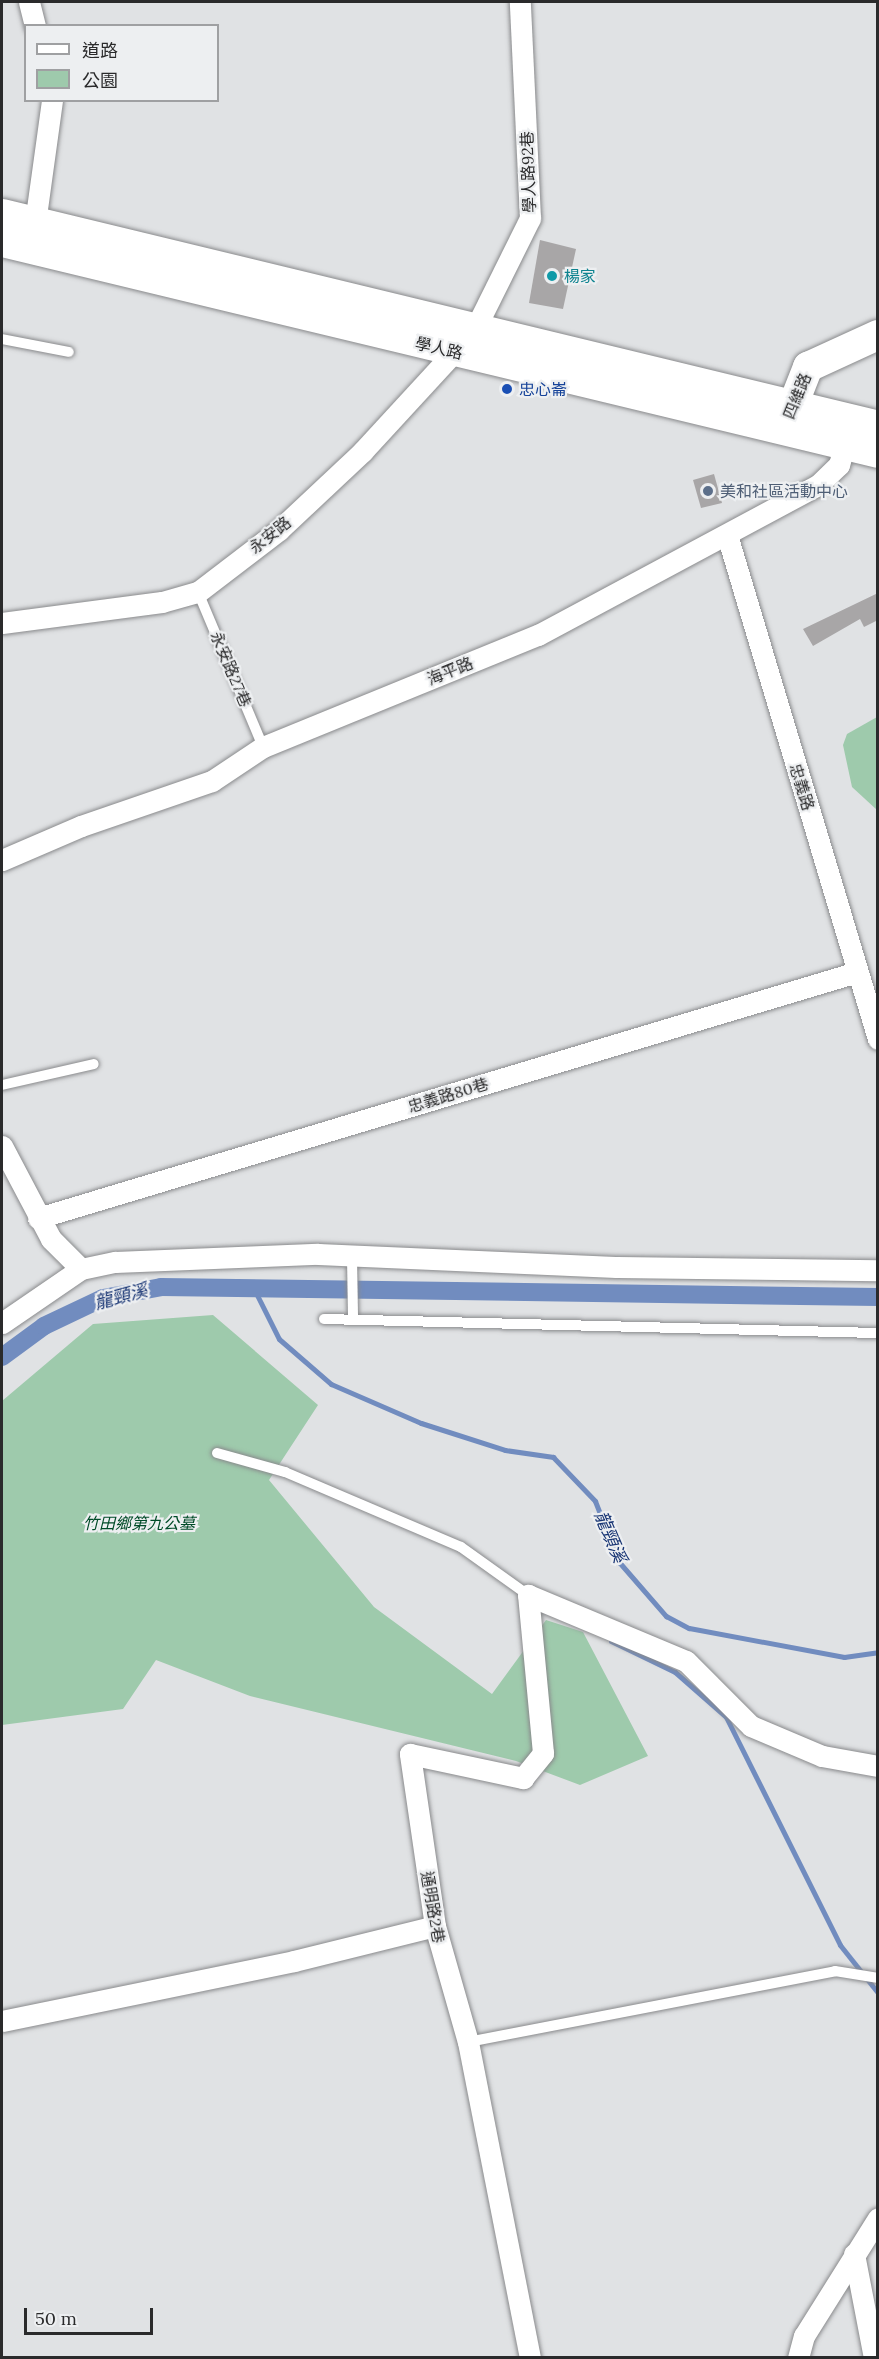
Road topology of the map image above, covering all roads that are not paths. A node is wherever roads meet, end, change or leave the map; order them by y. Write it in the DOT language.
graph roads {
  1 [pos="29,2"];
  2 [pos="520,2"];
  3 [pos="34,24"];
  4 [pos="52,102"];
  5 [pos="2,215"];
  6 [pos="35,223"];
  7 [pos="2,240"];
  8 [pos="475,329"];
  9 [pos="878,335"];
  10 [pos="2,339"];
  11 [pos="450,351"];
  12 [pos="69,352"];
  13 [pos="787,417"];
  14 [pos="858,431"];
  15 [pos="878,452"];
  16 [pos="727,535"];
  17 [pos="198,592"];
  18 [pos="2,623"];
  19 [pos="263,747"];
  20 [pos="2,860"];
  21 [pos="857,972"];
  22 [pos="878,1039"];
  23 [pos="94,1064"];
  24 [pos="2,1085"];
  25 [pos="2,1146"];
  26 [pos="38,1218"];
  27 [pos="352,1258"];
  28 [pos="81,1269"];
  29 [pos="878,1270"];
  30 [pos="324,1318"];
  31 [pos="352,1318"];
  32 [pos="2,1323"];
  33 [pos="878,1334"];
  34 [pos="217,1453"];
  35 [pos="528,1595"];
  36 [pos="878,1766"];
  37 [pos="435,1926"];
  38 [pos="874,1976"];
  39 [pos="2,2021"];
  40 [pos="468,2042"];
  41 [pos="878,2218"];
  42 [pos="854,2254"];
  43 [pos="874,2348"];
  44 [pos="530,2358"];
  45 [pos="798,2358"];
  1 -- 3 [label="street"];
  2 -- 8 [label="street, 學人路92巷"];
  4 -- 6 [label="street"];
  5 -- 6 [label="main road, 學人路"];
  6 -- 8 [label="main road, 學人路"];
  7 -- 11 [label="main road, 學人路"];
  8 -- 11 [label="street, 永安路"];
  8 -- 13 [label="main road, 學人路"];
  9 -- 13 [label="main road, 四維路"];
  10 -- 12 [label="lane"];
  11 -- 13 [label="main road, 學人路"];
  11 -- 17 [label="street, 永安路"];
  13 -- 14 [label="main road, 學人路"];
  14 -- 15 [label="main road, 學人路"];
  14 -- 16 [label="street, 海平路"];
  16 -- 19 [label="street, 海平路"];
  16 -- 21 [label="street, 忠義路"];
  17 -- 18 [label="street, 永安路"];
  17 -- 19 [label="lane, 永安路27巷"];
  19 -- 20 [label="street, 海平路"];
  21 -- 22 [label="street, 忠義路"];
  21 -- 26 [label="street, 忠義路80巷"];
  23 -- 24 [label="lane"];
  25 -- 26 [label="street"];
  26 -- 28 [label="street"];
  27 -- 28 [label="street"];
  27 -- 29 [label="street"];
  27 -- 31 [label="lane"];
  28 -- 32 [label="street"];
  30 -- 31 [label="lane"];
  31 -- 33 [label="lane"];
  34 -- 35 [label="lane"];
  35 -- 36 [label="street"];
  35 -- 37 [label="street, 通明路2巷"];
  37 -- 39 [label="street"];
  37 -- 40 [label="street, 通明路2巷"];
  38 -- 40 [label="lane"];
  40 -- 44 [label="street, 通明路2巷"];
  41 -- 42 [label="street"];
  42 -- 43 [label="street"];
  42 -- 45 [label="street"];
}
